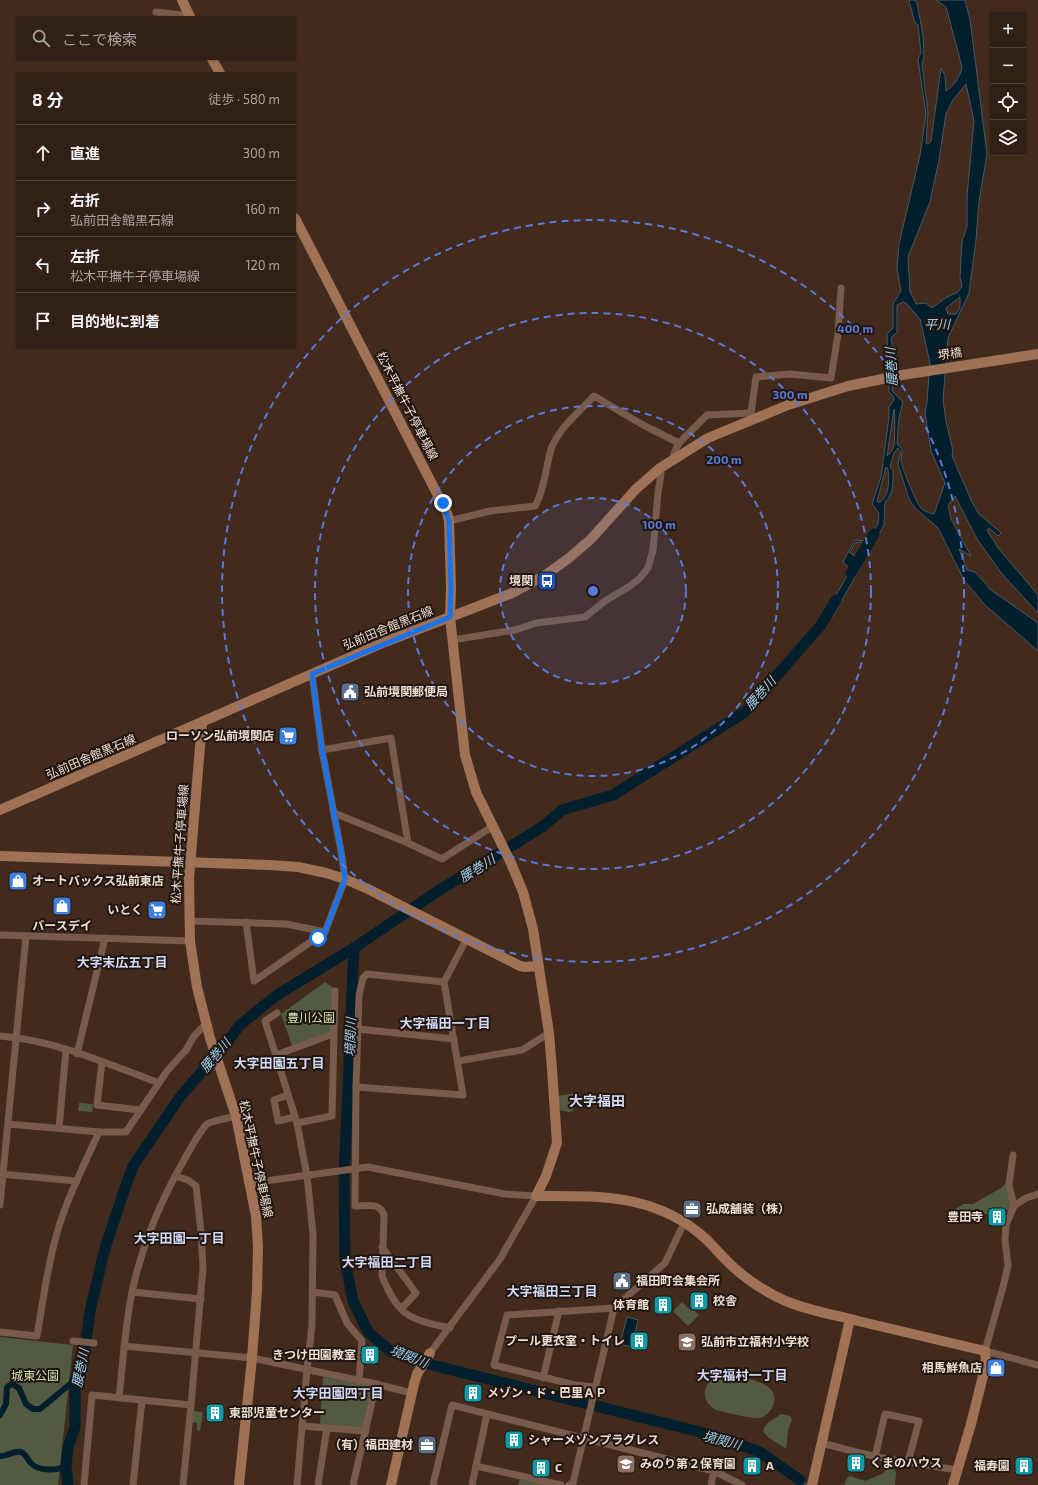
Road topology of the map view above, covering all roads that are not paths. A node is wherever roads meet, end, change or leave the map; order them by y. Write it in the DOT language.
graph roads {
  1 [pos="182,0"];
  2 [pos="156,12"];
  3 [pos="190,16"];
  4 [pos="213,60"];
  5 [pos="219,72"];
  6 [pos="296,220"];
  7 [pos="841,288"];
  8 [pos="1038,354"];
  9 [pos="866,382"];
  10 [pos="751,416"];
  11 [pos="679,443"];
  12 [pos="674,458"];
  13 [pos="660,468"];
  14 [pos="449,521"];
  15 [pos="450,617"];
  16 [pos="452,640"];
  17 [pos="312,674"];
  18 [pos="202,723"];
  19 [pos="322,750"];
  20 [pos="0,810"];
  21 [pos="334,813"];
  22 [pos="493,826"];
  23 [pos="408,843"];
  24 [pos="0,856"];
  25 [pos="190,862"];
  26 [pos="345,879"];
  27 [pos="189,921"];
  28 [pos="246,922"];
  29 [pos="325,932"];
  30 [pos="0,935"];
  31 [pos="26,936"];
  32 [pos="105,938"];
  33 [pos="466,940"];
  34 [pos="190,941"];
  35 [pos="538,966"];
  36 [pos="444,982"];
  37 [pos="335,991"];
  38 [pos="276,1013"];
  39 [pos="206,1024"];
  40 [pos="358,1030"];
  41 [pos="548,1033"];
  42 [pos="333,1034"];
  43 [pos="0,1036"];
  44 [pos="15,1037"];
  45 [pos="454,1039"];
  46 [pos="66,1050"];
  47 [pos="77,1054"];
  48 [pos="276,1055"];
  49 [pos="458,1061"];
  50 [pos="102,1062"];
  51 [pos="159,1082"];
  52 [pos="356,1087"];
  53 [pos="288,1095"];
  54 [pos="140,1110"];
  55 [pos="236,1116"];
  56 [pos="296,1120"];
  57 [pos="8,1124"];
  58 [pos="59,1128"];
  59 [pos="100,1132"];
  60 [pos="1013,1155"];
  61 [pos="354,1168"];
  62 [pos="2,1174"];
  63 [pos="175,1176"];
  64 [pos="306,1176"];
  65 [pos="77,1180"];
  66 [pos="250,1183"];
  67 [pos="1038,1194"];
  68 [pos="536,1196"];
  69 [pos="0,1205"];
  70 [pos="1014,1206"];
  71 [pos="684,1223"];
  72 [pos="382,1247"];
  73 [pos="132,1292"];
  74 [pos="313,1292"];
  75 [pos="201,1299"];
  76 [pos="402,1308"];
  77 [pos="614,1308"];
  78 [pos="559,1311"];
  79 [pos="850,1319"];
  80 [pos="450,1328"];
  81 [pos="0,1332"];
  82 [pos="73,1341"];
  83 [pos="94,1343"];
  84 [pos="124,1346"];
  85 [pos="985,1351"];
  86 [pos="196,1352"];
  87 [pos="430,1353"];
  88 [pos="252,1358"];
  89 [pos="1038,1365"];
  90 [pos="307,1370"];
  91 [pos="543,1378"];
  92 [pos="360,1381"];
  93 [pos="376,1384"];
  94 [pos="595,1387"];
  95 [pos="412,1394"];
  96 [pos="120,1398"];
  97 [pos="142,1400"];
  98 [pos="192,1404"];
  99 [pos="487,1414"];
  100 [pos="302,1426"];
  101 [pos="327,1428"];
  102 [pos="366,1431"];
  103 [pos="583,1439"];
  104 [pos="821,1443"];
  105 [pos="875,1457"];
  106 [pos="908,1462"];
  107 [pos="476,1466"];
  108 [pos="957,1470"];
  109 [pos="714,1471"];
  110 [pos="812,1482"];
  111 [pos="84,1485"];
  112 [pos="133,1485"];
  113 [pos="183,1485"];
  114 [pos="239,1485"];
  115 [pos="297,1485"];
  116 [pos="318,1485"];
  117 [pos="354,1485"];
  118 [pos="391,1485"];
  119 [pos="434,1485"];
  120 [pos="472,1485"];
  121 [pos="561,1485"];
  122 [pos="569,1485"];
  123 [pos="711,1485"];
  124 [pos="742,1485"];
  125 [pos="953,1485"];
  1 -- 3 [label="main road"];
  2 -- 3 [label="street"];
  4 -- 5 [label="main road"];
  6 -- 14 [label="main road, 松木平撫牛子停車場線"];
  7 -- 10 [label="street"];
  8 -- 9 [label="main road, 堺橋"];
  9 -- 10 [label="main road, 弘前田舎館黒石線"];
  10 -- 11 [label="street"];
  10 -- 12 [label="main road, 弘前田舎館黒石線"];
  11 -- 12 [label="street"];
  11 -- 14 [label="street"];
  12 -- 13 [label="main road, 弘前田舎館黒石線"];
  13 -- 15 [label="main road, 弘前田舎館黒石線"];
  13 -- 16 [label="street"];
  14 -- 15 [label="main road, 松木平撫牛子停車場線"];
  15 -- 16 [label="main road, 松木平撫牛子停車場線"];
  15 -- 17 [label="main road, 弘前田舎館黒石線"];
  16 -- 22 [label="main road, 松木平撫牛子停車場線"];
  17 -- 18 [label="main road, 弘前田舎館黒石線"];
  17 -- 19 [label="street"];
  18 -- 20 [label="main road, 弘前田舎館黒石線"];
  18 -- 25 [label="main road, 松木平撫牛子停車場線"];
  19 -- 21 [label="street"];
  19 -- 23 [label="street"];
  21 -- 23 [label="street"];
  21 -- 26 [label="street"];
  22 -- 23 [label="street"];
  22 -- 35 [label="main road, 松木平撫牛子停車場線"];
  24 -- 25 [label="main road"];
  25 -- 26 [label="main road"];
  25 -- 27 [label="main road, 松木平撫牛子停車場線"];
  26 -- 29 [label="street"];
  26 -- 33 [label="main road"];
  27 -- 28 [label="street"];
  27 -- 34 [label="main road, 松木平撫牛子停車場線"];
  28 -- 29 [label="street"];
  28 -- 29 [label="street"];
  30 -- 31 [label="street"];
  31 -- 32 [label="street"];
  31 -- 44 [label="street"];
  32 -- 34 [label="street"];
  32 -- 47 [label="street"];
  33 -- 35 [label="main road"];
  33 -- 36 [label="street"];
  34 -- 39 [label="main road, 松木平撫牛子停車場線"];
  35 -- 41 [label="main road, 松木平撫牛子停車場線"];
  36 -- 40 [label="street"];
  36 -- 45 [label="street"];
  37 -- 42 [label="street"];
  38 -- 48 [label="street"];
  39 -- 51 [label="street"];
  39 -- 55 [label="main road, 松木平撫牛子停車場線"];
  40 -- 45 [label="street"];
  40 -- 52 [label="street"];
  41 -- 49 [label="street"];
  41 -- 68 [label="main road, 松木平撫牛子停車場線"];
  42 -- 48 [label="street"];
  42 -- 56 [label="street"];
  43 -- 44 [label="street"];
  44 -- 46 [label="street"];
  44 -- 57 [label="street"];
  45 -- 49 [label="street"];
  46 -- 47 [label="street"];
  46 -- 58 [label="street"];
  47 -- 50 [label="street"];
  48 -- 53 [label="street"];
  49 -- 52 [label="street"];
  50 -- 51 [label="street"];
  50 -- 54 [label="street"];
  51 -- 54 [label="street"];
  52 -- 61 [label="street"];
  53 -- 56 [label="street"];
  53 -- 56 [label="street"];
  54 -- 59 [label="street"];
  55 -- 63 [label="street"];
  55 -- 66 [label="main road, 松木平撫牛子停車場線"];
  56 -- 64 [label="street"];
  57 -- 58 [label="street"];
  57 -- 62 [label="street"];
  58 -- 59 [label="street"];
  59 -- 65 [label="street"];
  60 -- 70 [label="street"];
  61 -- 64 [label="street"];
  61 -- 68 [label="street"];
  61 -- 72 [label="street"];
  62 -- 65 [label="street"];
  62 -- 69 [label="street"];
  63 -- 73 [label="street"];
  63 -- 75 [label="street"];
  64 -- 66 [label="street"];
  64 -- 74 [label="street"];
  65 -- 81 [label="street"];
  66 -- 88 [label="main road, 松木平撫牛子停車場線"];
  67 -- 70 [label="street"];
  68 -- 71 [label="main road"];
  68 -- 80 [label="street"];
  70 -- 85 [label="street"];
  71 -- 77 [label="street"];
  71 -- 79 [label="main road"];
  72 -- 76 [label="street"];
  72 -- 76 [label="street"];
  73 -- 75 [label="street"];
  73 -- 84 [label="street"];
  74 -- 90 [label="street"];
  74 -- 92 [label="street"];
  75 -- 86 [label="street"];
  76 -- 80 [label="street"];
  77 -- 78 [label="street"];
  77 -- 94 [label="street"];
  78 -- 91 [label="street"];
  78 -- 91 [label="street"];
  79 -- 85 [label="main road"];
  79 -- 104 [label="main road"];
  80 -- 87 [label="street"];
  82 -- 83 [label="street"];
  84 -- 86 [label="street"];
  84 -- 96 [label="street"];
  85 -- 89 [label="street"];
  85 -- 108 [label="main road"];
  86 -- 88 [label="street"];
  86 -- 98 [label="street"];
  87 -- 95 [label="main road"];
  88 -- 90 [label="street"];
  88 -- 114 [label="main road, 松木平撫牛子停車場線"];
  90 -- 92 [label="street"];
  90 -- 100 [label="street"];
  91 -- 94 [label="street"];
  92 -- 93 [label="street"];
  93 -- 95 [label="street"];
  93 -- 102 [label="street"];
  94 -- 103 [label="street"];
  95 -- 118 [label="main road"];
  96 -- 97 [label="street"];
  96 -- 111 [label="street"];
  97 -- 98 [label="street"];
  97 -- 112 [label="street"];
  98 -- 113 [label="street"];
  99 -- 103 [label="street"];
  99 -- 107 [label="street"];
  99 -- 119 [label="street"];
  100 -- 101 [label="street"];
  100 -- 115 [label="street"];
  101 -- 102 [label="street"];
  101 -- 116 [label="street"];
  102 -- 117 [label="street"];
  103 -- 109 [label="street"];
  103 -- 122 [label="street"];
  104 -- 105 [label="street"];
  104 -- 110 [label="main road"];
  105 -- 106 [label="street"];
  105 -- 106 [label="street"];
  106 -- 108 [label="street"];
  107 -- 120 [label="street"];
  107 -- 121 [label="street"];
  108 -- 125 [label="main road"];
  109 -- 123 [label="street"];
  109 -- 124 [label="street"];
}
